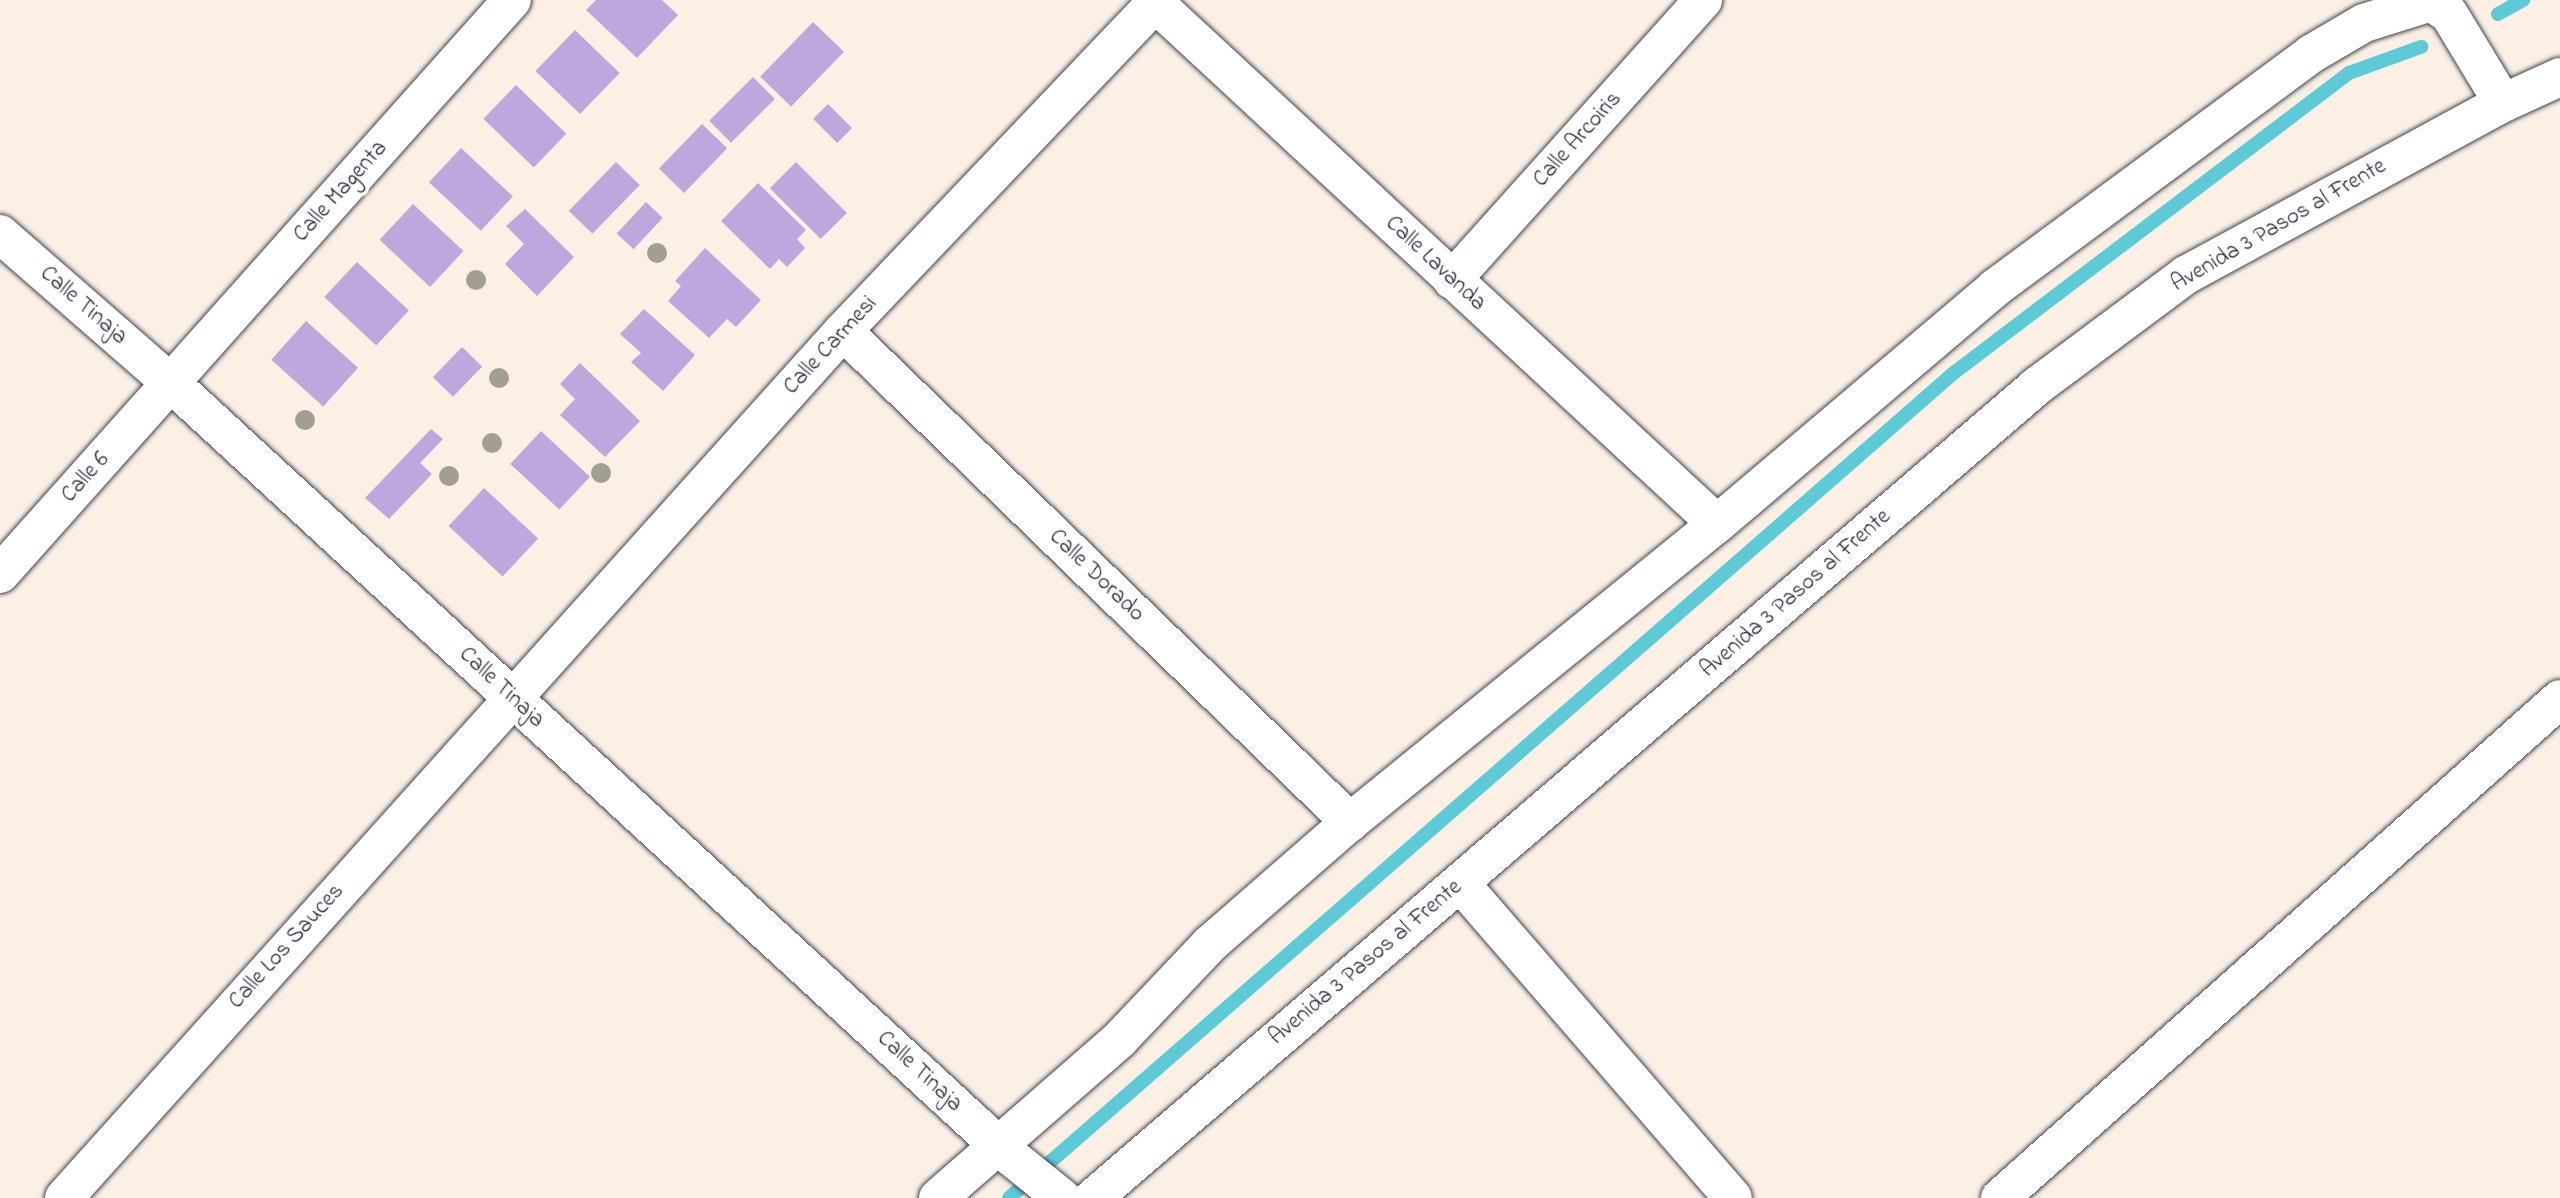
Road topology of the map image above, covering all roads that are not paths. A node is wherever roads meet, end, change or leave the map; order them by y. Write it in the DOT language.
graph roads {
  1 [pos="512,0"];
  2 [pos="1703,0"];
  3 [pos="1157,1"];
  4 [pos="2430,1"];
  5 [pos="2560,77"];
  6 [pos="2504,103"];
  7 [pos="0,234"];
  8 [pos="1452,280"];
  9 [pos="844,331"];
  10 [pos="171,383"];
  11 [pos="1717,524"];
  12 [pos="0,573"];
  13 [pos="511,697"];
  14 [pos="2560,699"];
  15 [pos="1350,822"];
  16 [pos="1461,884"];
  17 [pos="1005,1151"];
  18 [pos="1056,1194"];
  19 [pos="64,1198"];
  20 [pos="939,1198"];
  21 [pos="1093,1198"];
  22 [pos="1733,1198"];
  23 [pos="2000,1198"];
  1 -- 10 [label="street, Calle Magenta"];
  2 -- 8 [label="street, Calle Arcoiris"];
  3 -- 8 [label="street, Calle Lavanda"];
  3 -- 9 [label="street, Calle Carmesi"];
  4 -- 6 [label="street"];
  4 -- 11 [label="street"];
  5 -- 6 [label="street, Avenida 3 Pasos al Frente"];
  6 -- 16 [label="street, Avenida 3 Pasos al Frente"];
  7 -- 10 [label="street, Calle Tinaja"];
  8 -- 11 [label="street, Calle Lavanda"];
  9 -- 13 [label="street, Calle Carmesi"];
  9 -- 15 [label="street, Calle Dorado"];
  10 -- 12 [label="street, Calle 6"];
  10 -- 13 [label="street, Calle Tinaja"];
  11 -- 15 [label="street"];
  13 -- 17 [label="street, Calle Tinaja"];
  13 -- 19 [label="street, Calle Los Sauces"];
  14 -- 23 [label="street"];
  15 -- 17 [label="street"];
  16 -- 21 [label="street, Avenida 3 Pasos al Frente"];
  16 -- 22 [label="street"];
  17 -- 18 [label="street, Calle Tinaja"];
  17 -- 20 [label="street"];
}
